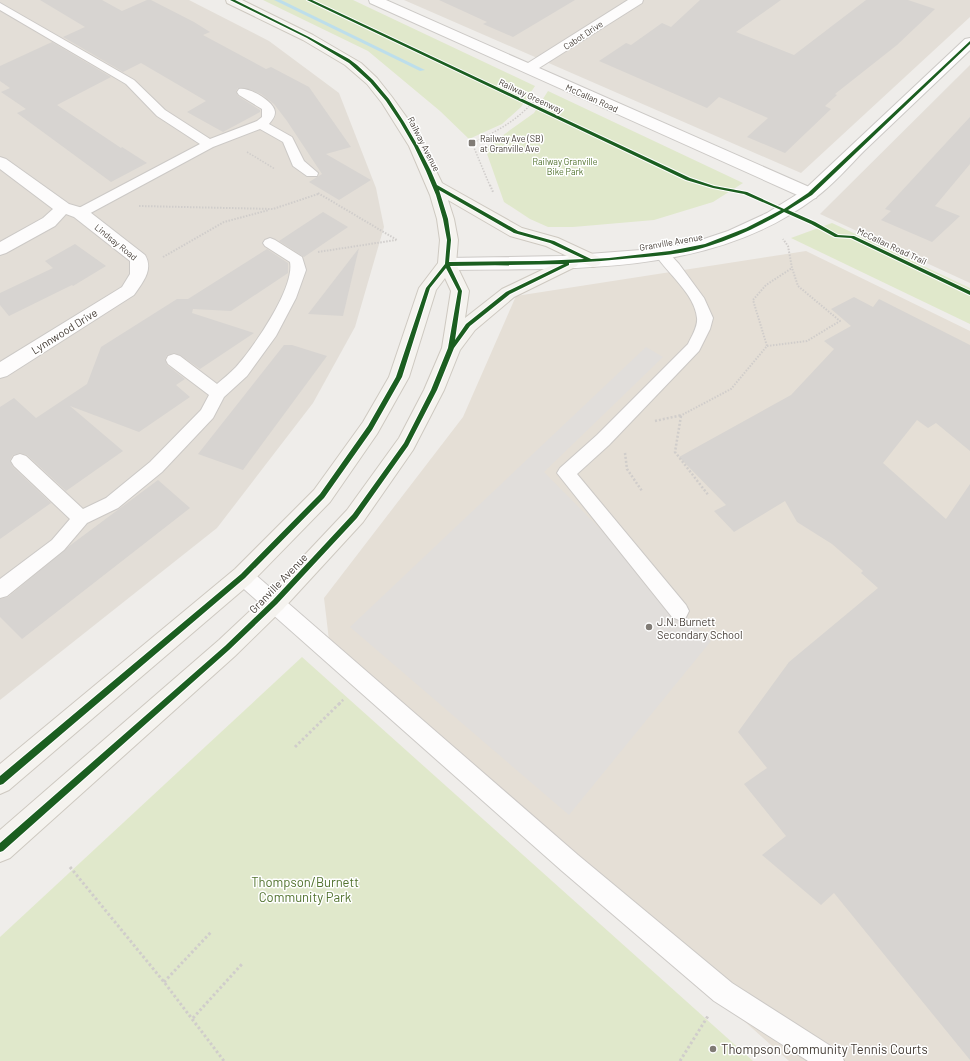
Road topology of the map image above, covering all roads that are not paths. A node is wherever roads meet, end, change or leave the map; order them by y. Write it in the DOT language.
graph roads {
  1 [pos="232,0"];
  2 [pos="375,0"];
  3 [pos="637,0"];
  4 [pos="0,6"];
  5 [pos="970,42"];
  6 [pos="528,69"];
  7 [pos="243,92"];
  8 [pos="261,124"];
  9 [pos="209,144"];
  10 [pos="0,162"];
  11 [pos="312,173"];
  12 [pos="435,186"];
  13 [pos="810,194"];
  14 [pos="63,208"];
  15 [pos="80,213"];
  16 [pos="270,243"];
  17 [pos="0,249"];
  18 [pos="662,254"];
  19 [pos="593,261"];
  20 [pos="572,262"];
  21 [pos="447,264"];
  22 [pos="128,291"];
  23 [pos="451,348"];
  24 [pos="174,360"];
  25 [pos="0,371"];
  26 [pos="218,393"];
  27 [pos="20,461"];
  28 [pos="81,518"];
  29 [pos="243,576"];
  30 [pos="0,590"];
  31 [pos="275,602"];
  32 [pos="679,611"];
  33 [pos="0,781"];
  34 [pos="0,848"];
  35 [pos="831,1061"];
  1 -- 12 [label="main road, Railway Avenue"];
  2 -- 6 [label="street, McCallan Road"];
  3 -- 6 [label="street, Cabot Drive"];
  4 -- 9 [label="lane"];
  5 -- 13 [label="street, Granville Avenue"];
  6 -- 13 [label="street, McCallan Road"];
  7 -- 8 [label="lane"];
  8 -- 9 [label="lane"];
  8 -- 11 [label="lane"];
  9 -- 15 [label="lane"];
  10 -- 14 [label="street, Lindsay Road"];
  12 -- 19 [label="main road"];
  12 -- 21 [label="main road, Railway Avenue"];
  13 -- 18 [label="street, Granville Avenue"];
  14 -- 15 [label="street, Lindsay Road"];
  14 -- 17 [label="street"];
  15 -- 22 [label="street, Lindsay Road"];
  16 -- 26 [label="lane"];
  18 -- 19 [label="street, Granville Avenue"];
  18 -- 32 [label="lane"];
  19 -- 20 [label="street, Granville Avenue"];
  20 -- 21 [label="street, Granville Avenue"];
  20 -- 23 [label="main road"];
  21 -- 23 [label="main road, Granville Avenue"];
  21 -- 29 [label="main road"];
  22 -- 25 [label="street, Lynnwood Drive"];
  23 -- 31 [label="main road, Granville Avenue"];
  24 -- 26 [label="lane"];
  26 -- 28 [label="lane"];
  27 -- 28 [label="lane"];
  28 -- 30 [label="lane"];
  29 -- 31 [label="lane"];
  29 -- 33 [label="main road"];
  31 -- 34 [label="main road, Granville Avenue"];
  31 -- 35 [label="lane"];
}
